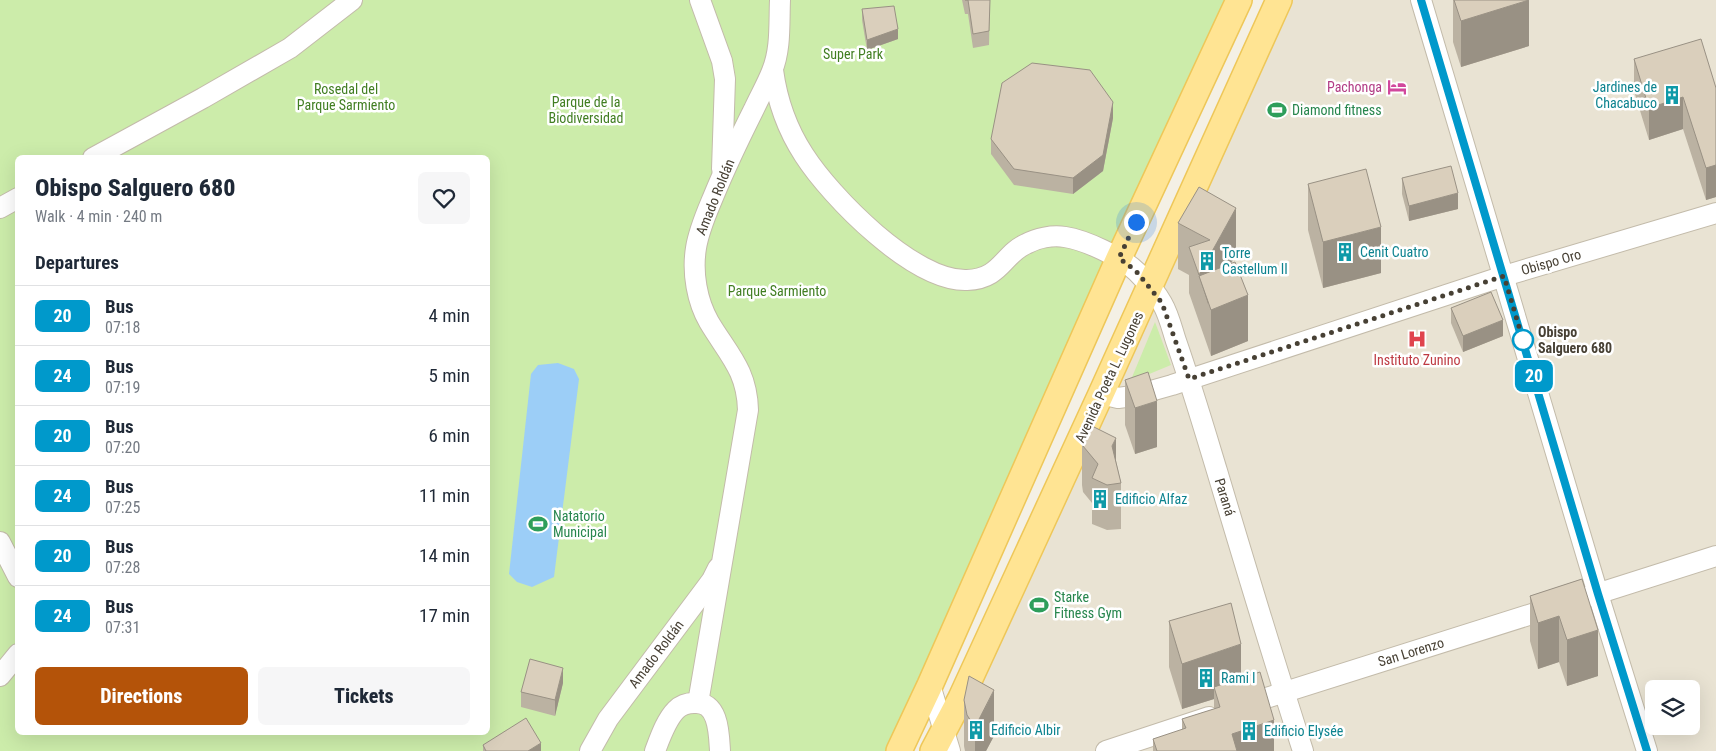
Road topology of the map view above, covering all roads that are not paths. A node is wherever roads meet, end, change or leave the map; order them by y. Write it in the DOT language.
graph roads {
  1 [pos="352,0"];
  2 [pos="700,0"];
  3 [pos="780,0"];
  4 [pos="1239,0"];
  5 [pos="1279,0"];
  6 [pos="1420,0"];
  7 [pos="772,70"];
  8 [pos="99,155"];
  9 [pos="722,176"];
  10 [pos="15,200"];
  11 [pos="0,208"];
  12 [pos="1716,213"];
  13 [pos="1119,258"];
  14 [pos="1504,276"];
  15 [pos="1150,287"];
  16 [pos="1189,379"];
  17 [pos="1102,394"];
  18 [pos="0,542"];
  19 [pos="1716,556"];
  20 [pos="723,557"];
  21 [pos="15,571"];
  22 [pos="1598,594"];
  23 [pos="15,658"];
  24 [pos="0,676"];
  25 [pos="930,685"];
  26 [pos="1284,692"];
  27 [pos="698,703"];
  28 [pos="947,740"];
  29 [pos="590,751"];
  30 [pos="655,751"];
  31 [pos="720,751"];
  32 [pos="899,751"];
  33 [pos="932,751"];
  34 [pos="1106,751"];
  35 [pos="1303,751"];
  36 [pos="1647,751"];
  1 -- 8 [label="street"];
  2 -- 9 [label="street"];
  3 -- 7 [label="street"];
  4 -- 13 [label="main road"];
  5 -- 15 [label="main road, Avenida Poeta L. Lugones"];
  6 -- 14 [label="street"];
  7 -- 9 [label="street, Amado Roldán"];
  7 -- 13 [label="street, Paraná"];
  9 -- 20 [label="street, Amado Roldán"];
  10 -- 11 [label="street"];
  12 -- 14 [label="street, Obispo Oro"];
  13 -- 15 [label="street, Paraná"];
  13 -- 25 [label="main road"];
  14 -- 16 [label="street, Obispo Oro"];
  14 -- 22 [label="street"];
  15 -- 16 [label="street, Paraná"];
  15 -- 17 [label="main road, Avenida Poeta L. Lugones"];
  16 -- 17 [label="street, Obispo Oro"];
  16 -- 26 [label="street, Paraná"];
  17 -- 28 [label="main road, Avenida Poeta L. Lugones"];
  18 -- 21 [label="street"];
  19 -- 22 [label="street, San Lorenzo"];
  20 -- 27 [label="street, Amado Roldán"];
  20 -- 29 [label="street, Amado Roldán"];
  22 -- 26 [label="street, San Lorenzo"];
  22 -- 36 [label="street"];
  23 -- 24 [label="street"];
  25 -- 28 [label="street"];
  25 -- 32 [label="main road"];
  26 -- 34 [label="street, San Lorenzo"];
  26 -- 35 [label="street, Paraná"];
  27 -- 30 [label="street"];
  27 -- 31 [label="street"];
  28 -- 33 [label="main road, Avenida Poeta L. Lugones"];
}
